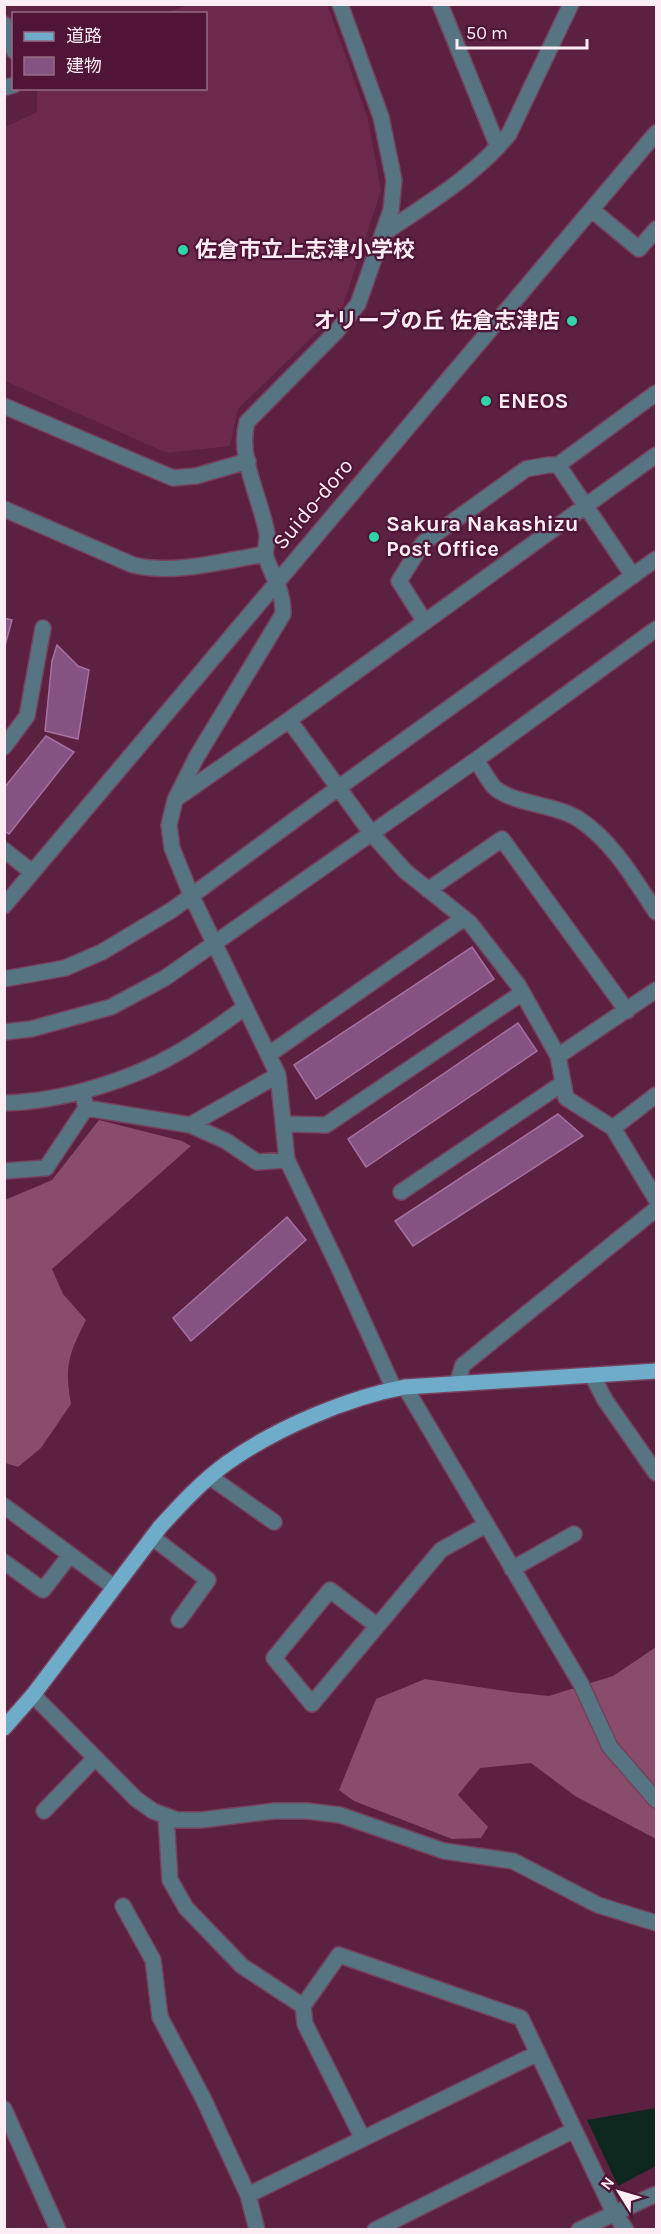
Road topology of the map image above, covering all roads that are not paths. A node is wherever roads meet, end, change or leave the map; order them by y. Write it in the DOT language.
graph roads {
  1 [pos="340,4"];
  2 [pos="571,4"];
  3 [pos="441,5"];
  4 [pos="4,24"];
  5 [pos="12,46"];
  6 [pos="657,133"];
  7 [pos="498,147"];
  8 [pos="591,210"];
  9 [pos="657,229"];
  10 [pos="384,233"];
  11 [pos="657,393"];
  12 [pos="4,406"];
  13 [pos="657,455"];
  14 [pos="248,461"];
  15 [pos="558,465"];
  16 [pos="585,506"];
  17 [pos="4,509"];
  18 [pos="265,554"];
  19 [pos="657,559"];
  20 [pos="633,576"];
  21 [pos="277,582"];
  22 [pos="425,622"];
  23 [pos="43,628"];
  24 [pos="657,629"];
  25 [pos="289,720"];
  26 [pos="4,747"];
  27 [pos="476,760"];
  28 [pos="338,788"];
  29 [pos="175,800"];
  30 [pos="372,834"];
  31 [pos="4,850"];
  32 [pos="32,872"];
  33 [pos="428,890"];
  34 [pos="191,895"];
  35 [pos="4,906"];
  36 [pos="657,912"];
  37 [pos="464,918"];
  38 [pos="216,944"];
  39 [pos="4,979"];
  40 [pos="657,990"];
  41 [pos="522,993"];
  42 [pos="244,1008"];
  43 [pos="627,1011"];
  44 [pos="4,1032"];
  45 [pos="268,1055"];
  46 [pos="558,1056"];
  47 [pos="278,1075"];
  48 [pos="563,1083"];
  49 [pos="82,1090"];
  50 [pos="657,1095"];
  51 [pos="4,1102"];
  52 [pos="86,1108"];
  53 [pos="284,1124"];
  54 [pos="189,1125"];
  55 [pos="614,1128"];
  56 [pos="287,1160"];
  57 [pos="4,1171"];
  58 [pos="401,1192"];
  59 [pos="657,1199"];
  60 [pos="657,1209"];
  61 [pos="657,1371"];
  62 [pos="591,1375"];
  63 [pos="457,1383"];
  64 [pos="400,1388"];
  65 [pos="657,1473"];
  66 [pos="210,1477"];
  67 [pos="4,1506"];
  68 [pos="274,1522"];
  69 [pos="486,1525"];
  70 [pos="574,1534"];
  71 [pos="152,1537"];
  72 [pos="70,1555"];
  73 [pos="4,1562"];
  74 [pos="512,1569"];
  75 [pos="114,1587"];
  76 [pos="179,1620"];
  77 [pos="376,1625"];
  78 [pos="33,1695"];
  79 [pos="4,1728"];
  80 [pos="95,1758"];
  81 [pos="657,1800"];
  82 [pos="44,1811"];
  83 [pos="166,1816"];
  84 [pos="123,1906"];
  85 [pos="657,1923"];
  86 [pos="303,2006"];
  87 [pos="538,2053"];
  88 [pos="4,2109"];
  89 [pos="574,2130"];
  90 [pos="363,2139"];
  91 [pos="657,2194"];
  92 [pos="248,2195"];
  93 [pos="614,2213"];
  94 [pos="58,2229"];
  95 [pos="257,2229"];
  96 [pos="375,2229"];
  97 [pos="579,2229"];
  98 [pos="626,2229"];
  1 -- 10 [label="street"];
  2 -- 7 [label="street"];
  3 -- 7 [label="street"];
  4 -- 5 [label="street"];
  6 -- 8 [label="street, Suido-doro"];
  7 -- 10 [label="street"];
  8 -- 9 [label="street"];
  8 -- 21 [label="street, Suido-doro"];
  10 -- 14 [label="street"];
  11 -- 15 [label="street"];
  12 -- 14 [label="street"];
  13 -- 16 [label="street"];
  14 -- 18 [label="street"];
  15 -- 16 [label="street"];
  15 -- 22 [label="street"];
  16 -- 20 [label="street"];
  16 -- 22 [label="street"];
  17 -- 18 [label="street"];
  18 -- 21 [label="street"];
  19 -- 20 [label="street"];
  20 -- 28 [label="street"];
  21 -- 29 [label="street"];
  21 -- 32 [label="street, Suido-doro"];
  22 -- 25 [label="street"];
  23 -- 26 [label="street"];
  24 -- 27 [label="street"];
  25 -- 28 [label="street"];
  25 -- 29 [label="street"];
  27 -- 30 [label="street"];
  27 -- 36 [label="street"];
  28 -- 30 [label="street"];
  28 -- 34 [label="street"];
  29 -- 34 [label="street"];
  30 -- 33 [label="street"];
  30 -- 38 [label="street"];
  31 -- 32 [label="street"];
  32 -- 35 [label="street, Suido-doro"];
  33 -- 37 [label="street"];
  33 -- 43 [label="street"];
  34 -- 38 [label="street"];
  34 -- 39 [label="street"];
  37 -- 41 [label="street"];
  37 -- 45 [label="street"];
  38 -- 42 [label="street"];
  38 -- 44 [label="street"];
  40 -- 43 [label="street"];
  41 -- 46 [label="street"];
  41 -- 53 [label="street"];
  42 -- 45 [label="street"];
  42 -- 49 [label="street"];
  43 -- 46 [label="street"];
  45 -- 47 [label="street"];
  46 -- 48 [label="street"];
  47 -- 53 [label="street"];
  47 -- 54 [label="street"];
  48 -- 55 [label="street"];
  48 -- 58 [label="street"];
  49 -- 51 [label="street"];
  49 -- 52 [label="street"];
  50 -- 55 [label="street"];
  52 -- 54 [label="street"];
  52 -- 57 [label="street"];
  53 -- 56 [label="street"];
  54 -- 56 [label="street"];
  55 -- 59 [label="street"];
  56 -- 64 [label="street"];
  60 -- 63 [label="street"];
  61 -- 62 [label="main road"];
  62 -- 63 [label="main road"];
  62 -- 65 [label="street"];
  63 -- 64 [label="main road"];
  64 -- 66 [label="main road"];
  64 -- 69 [label="street"];
  66 -- 68 [label="street"];
  66 -- 71 [label="main road"];
  67 -- 72 [label="street"];
  69 -- 74 [label="street"];
  69 -- 77 [label="street"];
  70 -- 74 [label="street"];
  71 -- 75 [label="main road"];
  71 -- 76 [label="street"];
  72 -- 73 [label="street"];
  72 -- 75 [label="street"];
  74 -- 81 [label="street"];
  75 -- 78 [label="main road"];
  77 -- 77 [label="street"];
  78 -- 79 [label="main road"];
  78 -- 80 [label="street"];
  80 -- 82 [label="street"];
  80 -- 83 [label="street"];
  83 -- 85 [label="street"];
  83 -- 86 [label="street"];
  84 -- 92 [label="street"];
  86 -- 87 [label="street"];
  86 -- 90 [label="street"];
  87 -- 89 [label="street"];
  87 -- 90 [label="street"];
  88 -- 94 [label="street"];
  89 -- 93 [label="street"];
  89 -- 96 [label="street"];
  90 -- 92 [label="street"];
  91 -- 93 [label="street"];
  92 -- 95 [label="street"];
  93 -- 97 [label="street"];
  93 -- 98 [label="street"];
}
